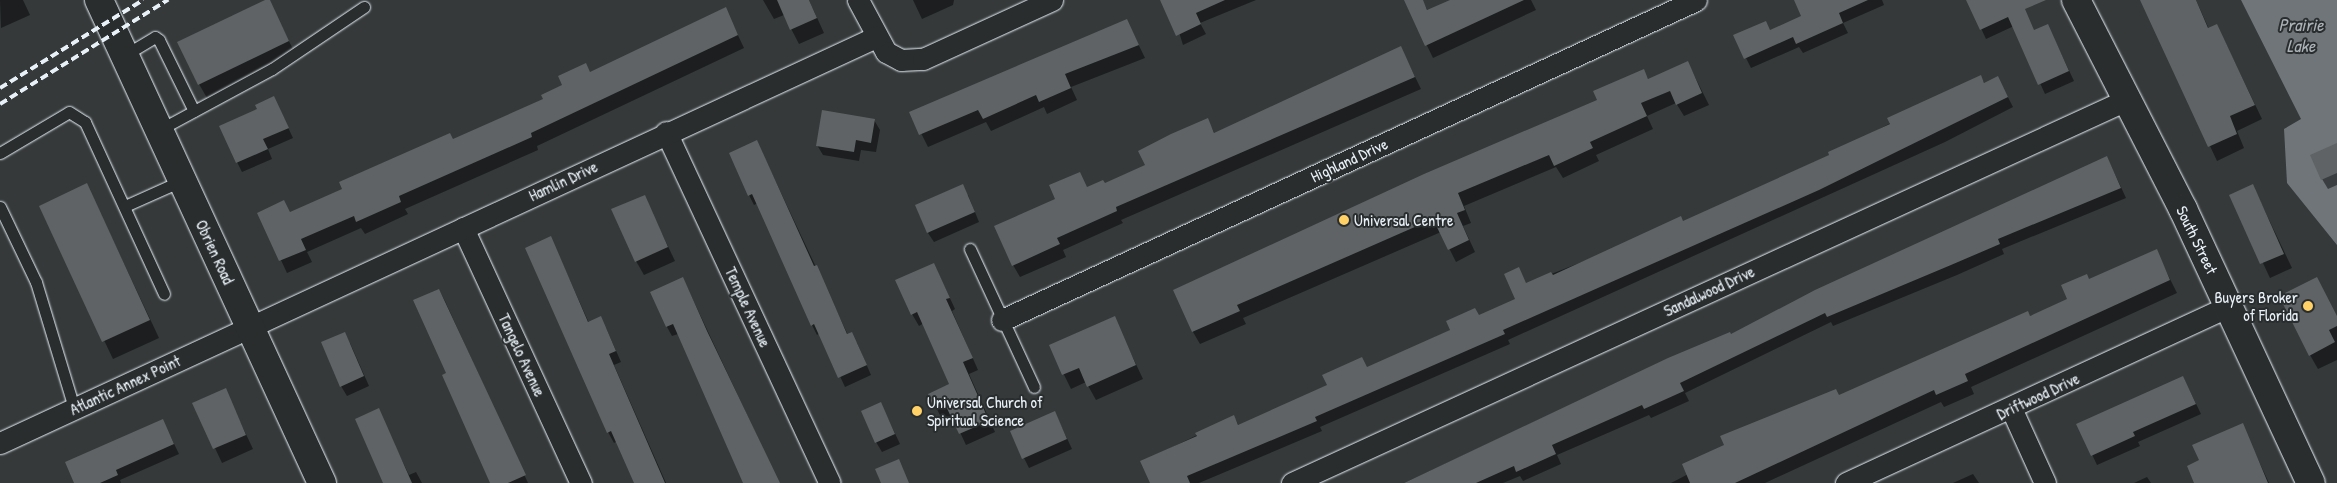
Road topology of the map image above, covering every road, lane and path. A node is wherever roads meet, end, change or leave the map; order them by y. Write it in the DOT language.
graph roads {
  1 [pos="858,0"];
  2 [pos="1052,0"];
  3 [pos="1696,0"];
  4 [pos="2076,0"];
  5 [pos="364,7"];
  6 [pos="105,10"];
  7 [pos="876,37"];
  8 [pos="125,55"];
  9 [pos="2126,100"];
  10 [pos="194,111"];
  11 [pos="159,130"];
  12 [pos="666,132"];
  13 [pos="0,153"];
  14 [pos="182,180"];
  15 [pos="125,206"];
  16 [pos="0,207"];
  17 [pos="463,228"];
  18 [pos="970,249"];
  19 [pos="164,294"];
  20 [pos="2229,306"];
  21 [pos="1002,320"];
  22 [pos="250,327"];
  23 [pos="1034,387"];
  24 [pos="74,408"];
  25 [pos="2011,408"];
  26 [pos="0,443"];
  27 [pos="322,483"];
  28 [pos="581,483"];
  29 [pos="830,483"];
  30 [pos="1292,483"];
  31 [pos="1846,483"];
  32 [pos="2045,483"];
  33 [pos="2311,483"];
  1 -- 7 [label="street"];
  2 -- 7 [label="street"];
  3 -- 21 [label="street, Highland Drive"];
  4 -- 9 [label="street, South Street"];
  5 -- 10 [label="lane"];
  6 -- 8 [label="street, Obrien Road"];
  7 -- 12 [label="street, Hamlin Drive"];
  8 -- 10 [label="lane"];
  8 -- 11 [label="street, Obrien Road"];
  9 -- 20 [label="street, South Street"];
  9 -- 30 [label="street, Sandalwood Drive"];
  10 -- 11 [label="lane"];
  11 -- 14 [label="street, Obrien Road"];
  12 -- 17 [label="street, Hamlin Drive"];
  12 -- 29 [label="street, Temple Avenue"];
  13 -- 15 [label="lane"];
  14 -- 15 [label="lane"];
  14 -- 22 [label="street, Obrien Road"];
  15 -- 19 [label="lane"];
  16 -- 24 [label="lane"];
  17 -- 22 [label="street, Hamlin Drive"];
  17 -- 28 [label="street, Tangelo Avenue"];
  18 -- 21 [label="lane"];
  20 -- 25 [label="street, Driftwood Drive"];
  20 -- 33 [label="street, South Street"];
  21 -- 23 [label="lane"];
  22 -- 24 [label="street, Atlantic Annex Point"];
  22 -- 27 [label="street, Obrien Road"];
  24 -- 26 [label="street, Atlantic Annex Point"];
  25 -- 31 [label="street, Driftwood Drive"];
  25 -- 32 [label="street"];
}
